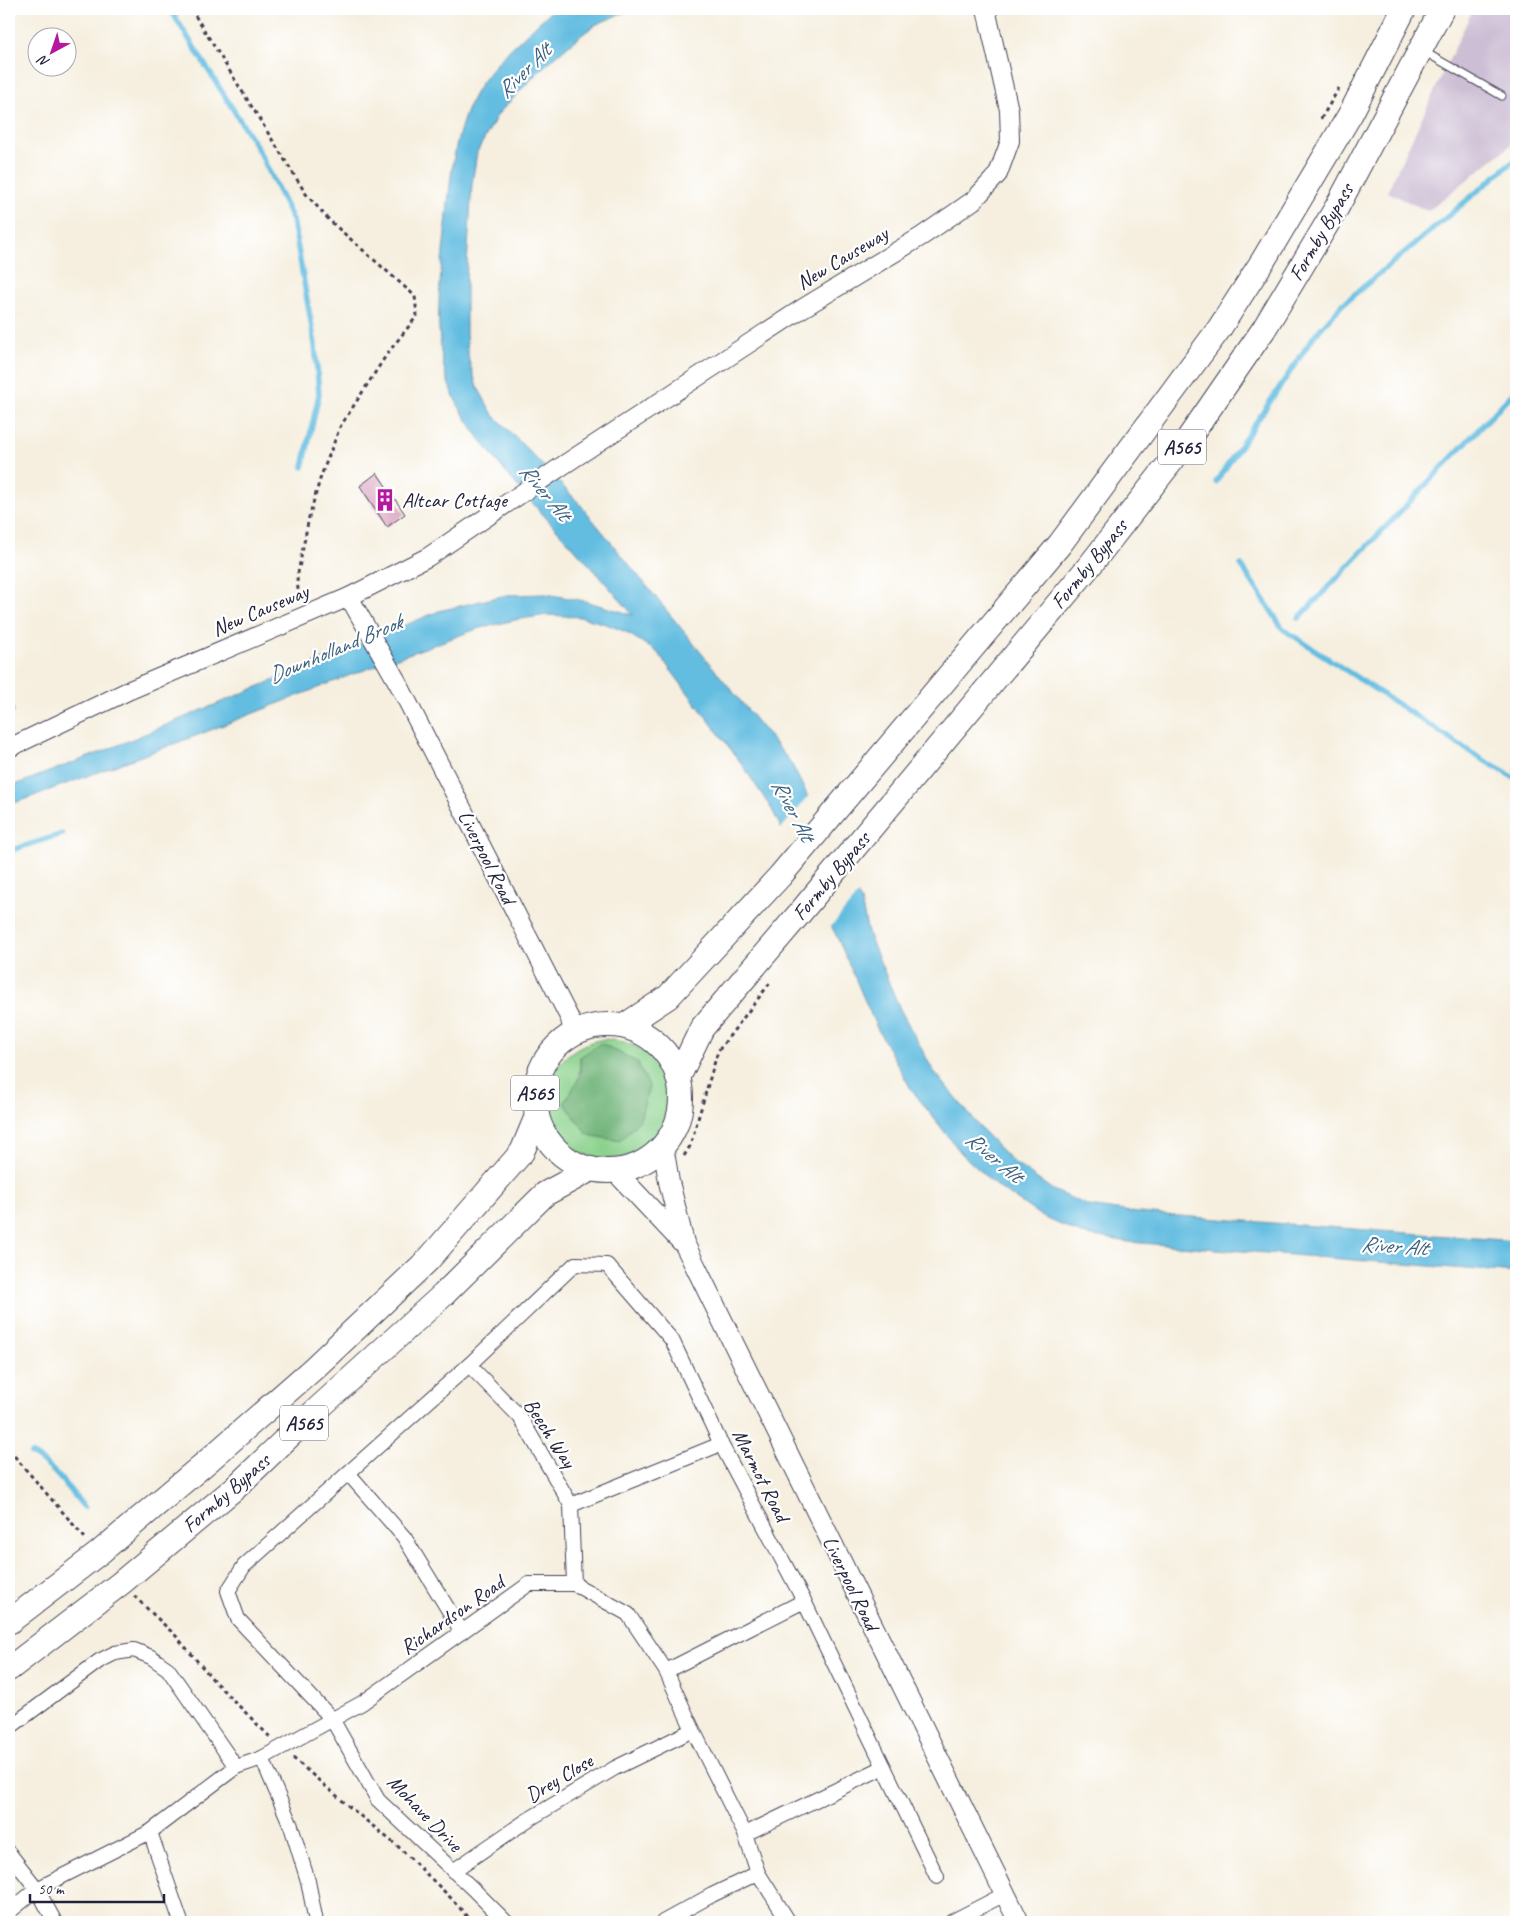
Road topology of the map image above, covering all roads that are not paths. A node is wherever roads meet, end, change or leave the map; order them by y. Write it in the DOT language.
graph roads {
  1 [pos="986,9"];
  2 [pos="1404,9"];
  3 [pos="1442,9"];
  4 [pos="1421,50"];
  5 [pos="1502,96"];
  6 [pos="349,597"];
  7 [pos="9,748"];
  8 [pos="624,1026"];
  9 [pos="573,1034"];
  10 [pos="678,1078"];
  11 [pos="537,1116"];
  12 [pos="663,1146"];
  13 [pos="591,1169"];
  14 [pos="615,1171"];
  15 [pos="684,1244"];
  16 [pos="469,1365"];
  17 [pos="721,1444"];
  18 [pos="348,1473"];
  19 [pos="572,1505"];
  20 [pos="574,1584"];
  21 [pos="804,1601"];
  22 [pos="9,1622"];
  23 [pos="462,1632"];
  24 [pos="9,1669"];
  25 [pos="666,1671"];
  26 [pos="332,1719"];
  27 [pos="9,1728"];
  28 [pos="693,1730"];
  29 [pos="262,1758"];
  30 [pos="236,1767"];
  31 [pos="884,1767"];
  32 [pos="150,1832"];
  33 [pos="745,1834"];
  34 [pos="9,1853"];
  35 [pos="453,1872"];
  36 [pos="758,1873"];
  37 [pos="937,1877"];
  38 [pos="37,1889"];
  39 [pos="1004,1894"];
  40 [pos="9,1912"];
  41 [pos="55,1922"];
  42 [pos="181,1922"];
  43 [pos="316,1922"];
  44 [pos="506,1922"];
  45 [pos="663,1922"];
  46 [pos="789,1922"];
  47 [pos="951,1922"];
  48 [pos="1019,1922"];
  1 -- 6 [label="street, New Causeway"];
  2 -- 8 [label="highway, Formby Bypass / A565"];
  3 -- 4 [label="highway, Formby Bypass / A565"];
  4 -- 5 [label="lane"];
  4 -- 10 [label="highway, Formby Bypass / A565"];
  6 -- 7 [label="street, New Causeway"];
  6 -- 9 [label="street, Liverpool Road"];
  8 -- 9 [label="highway, A565"];
  8 -- 10 [label="highway, A565"];
  9 -- 11 [label="highway, A565"];
  10 -- 12 [label="highway, A565"];
  11 -- 13 [label="highway, A565"];
  11 -- 22 [label="highway, Formby Bypass / A565"];
  12 -- 14 [label="highway, A565"];
  12 -- 15 [label="main road, Liverpool Road"];
  13 -- 14 [label="highway, A565"];
  13 -- 24 [label="highway, Formby Bypass / A565"];
  14 -- 15 [label="main road, Liverpool Road"];
  15 -- 39 [label="main road, Liverpool Road"];
  16 -- 17 [label="street, Marmot Road"];
  16 -- 18 [label="street, Marmot Road"];
  16 -- 19 [label="street, Beech Way"];
  17 -- 19 [label="street"];
  17 -- 21 [label="street, Marmot Road"];
  18 -- 23 [label="street"];
  18 -- 26 [label="street, Mohave Drive"];
  19 -- 20 [label="street, Beech Way"];
  20 -- 23 [label="street, Richardson Road"];
  20 -- 25 [label="street, Richardson Road"];
  21 -- 25 [label="street"];
  21 -- 31 [label="street, Marmot Road"];
  23 -- 26 [label="street, Richardson Road"];
  25 -- 28 [label="street, Richardson Road"];
  26 -- 29 [label="street, Richardson Road"];
  26 -- 35 [label="street, Mohave Drive"];
  27 -- 30 [label="street"];
  28 -- 33 [label="street, Richardson Road"];
  28 -- 35 [label="street, Drey Close"];
  29 -- 30 [label="street, Richardson Road"];
  29 -- 43 [label="street"];
  30 -- 32 [label="street, Richardson Road"];
  31 -- 33 [label="street"];
  31 -- 37 [label="street, Marmot Road"];
  32 -- 38 [label="street, Richardson Road"];
  32 -- 42 [label="street"];
  33 -- 36 [label="street, Richardson Road"];
  34 -- 38 [label="street"];
  35 -- 44 [label="street, Mohave Drive"];
  36 -- 45 [label="street"];
  36 -- 46 [label="street, Richardson Road"];
  38 -- 40 [label="street, Richardson Road"];
  38 -- 41 [label="street"];
  39 -- 47 [label="street"];
  39 -- 48 [label="main road, Liverpool Road"];
}
